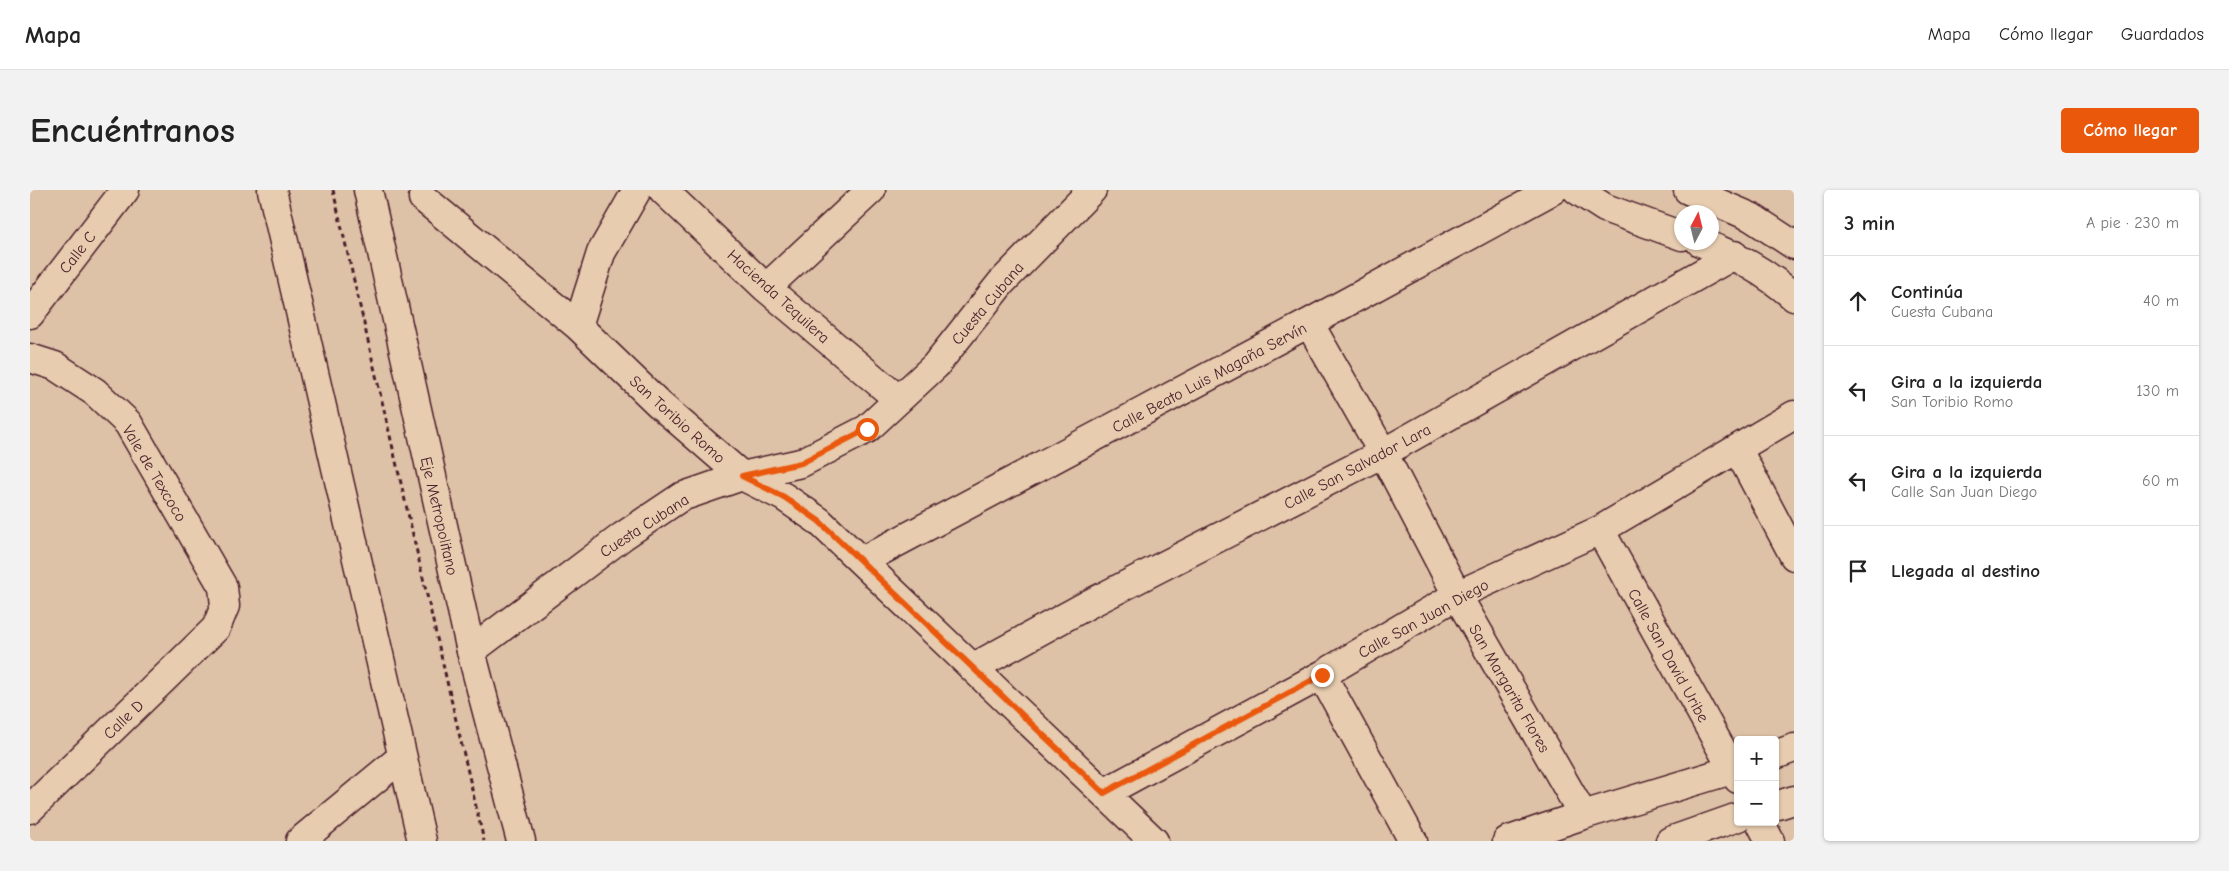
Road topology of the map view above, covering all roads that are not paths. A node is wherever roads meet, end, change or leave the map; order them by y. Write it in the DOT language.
graph roads {
  1 [pos="125,190"];
  2 [pos="272,190"];
  3 [pos="368,190"];
  4 [pos="636,190"];
  5 [pos="663,190"];
  6 [pos="871,190"];
  7 [pos="1092,190"];
  8 [pos="1553,190"];
  9 [pos="1577,190"];
  10 [pos="1688,190"];
  11 [pos="422,198"];
  12 [pos="1674,233"];
  13 [pos="1794,245"];
  14 [pos="1719,249"];
  15 [pos="1734,255"];
  16 [pos="766,288"];
  17 [pos="1794,297"];
  18 [pos="30,314"];
  19 [pos="1309,323"];
  20 [pos="578,326"];
  21 [pos="30,358"];
  22 [pos="898,399"];
  23 [pos="1794,416"];
  24 [pos="1738,450"];
  25 [pos="1383,454"];
  26 [pos="742,476"];
  27 [pos="1600,530"];
  28 [pos="1794,556"];
  29 [pos="862,561"];
  30 [pos="1458,595"];
  31 [pos="216,628"];
  32 [pos="470,651"];
  33 [pos="974,667"];
  34 [pos="1322,675"];
  35 [pos="1794,748"];
  36 [pos="1779,754"];
  37 [pos="402,757"];
  38 [pos="1734,768"];
  39 [pos="1734,773"];
  40 [pos="1104,793"];
  41 [pos="1794,800"];
  42 [pos="1779,805"];
  43 [pos="30,809"];
  44 [pos="1583,815"];
  45 [pos="1734,818"];
  46 [pos="1762,826"];
  47 [pos="300,841"];
  48 [pos="422,841"];
  49 [pos="521,841"];
  50 [pos="1154,841"];
  51 [pos="1413,841"];
  52 [pos="1507,841"];
  53 [pos="1670,841"];
  54 [pos="1770,841"];
  1 -- 18 [label="street, Calle C"];
  2 -- 37 [label="street"];
  3 -- 32 [label="street, Eje Metropolitano"];
  4 -- 20 [label="street"];
  5 -- 16 [label="street, Hacienda Tequilera"];
  6 -- 16 [label="street"];
  7 -- 22 [label="street, Cuesta Cubana"];
  8 -- 19 [label="street, Calle Beato Luis Magaña Servín"];
  9 -- 12 [label="street"];
  10 -- 13 [label="street"];
  11 -- 20 [label="street, San Toribio Romo"];
  14 -- 15 [label="street"];
  15 -- 17 [label="street"];
  15 -- 25 [label="street, Calle San Salvador Lara"];
  16 -- 22 [label="street, Hacienda Tequilera"];
  19 -- 25 [label="street, San Margarita Flores"];
  19 -- 29 [label="street, Calle Beato Luis Magaña Servín"];
  20 -- 26 [label="street, San Toribio Romo"];
  21 -- 31 [label="street, Vale de Texcoco"];
  22 -- 26 [label="street, Cuesta Cubana"];
  23 -- 24 [label="street, Calle San Juan Diego"];
  24 -- 27 [label="street, Calle San Juan Diego"];
  24 -- 28 [label="street"];
  25 -- 30 [label="street, San Margarita Flores"];
  25 -- 33 [label="street, Calle San Salvador Lara"];
  26 -- 29 [label="street, San Toribio Romo"];
  26 -- 32 [label="street, Cuesta Cubana"];
  27 -- 30 [label="street, Calle San Juan Diego"];
  27 -- 38 [label="street, Calle San David Uribe"];
  29 -- 33 [label="street, San Toribio Romo"];
  30 -- 34 [label="street, Calle San Juan Diego"];
  30 -- 44 [label="street, San Margarita Flores"];
  31 -- 43 [label="street, Calle D"];
  32 -- 49 [label="street, Eje Metropolitano"];
  33 -- 40 [label="street, San Toribio Romo"];
  34 -- 40 [label="street, Calle San Juan Diego"];
  34 -- 51 [label="street"];
  35 -- 36 [label="street"];
  37 -- 47 [label="street"];
  37 -- 48 [label="street"];
  39 -- 44 [label="street"];
  40 -- 50 [label="street, San Toribio Romo"];
  41 -- 42 [label="street"];
  44 -- 52 [label="street"];
  45 -- 53 [label="street"];
  46 -- 54 [label="street"];
}
